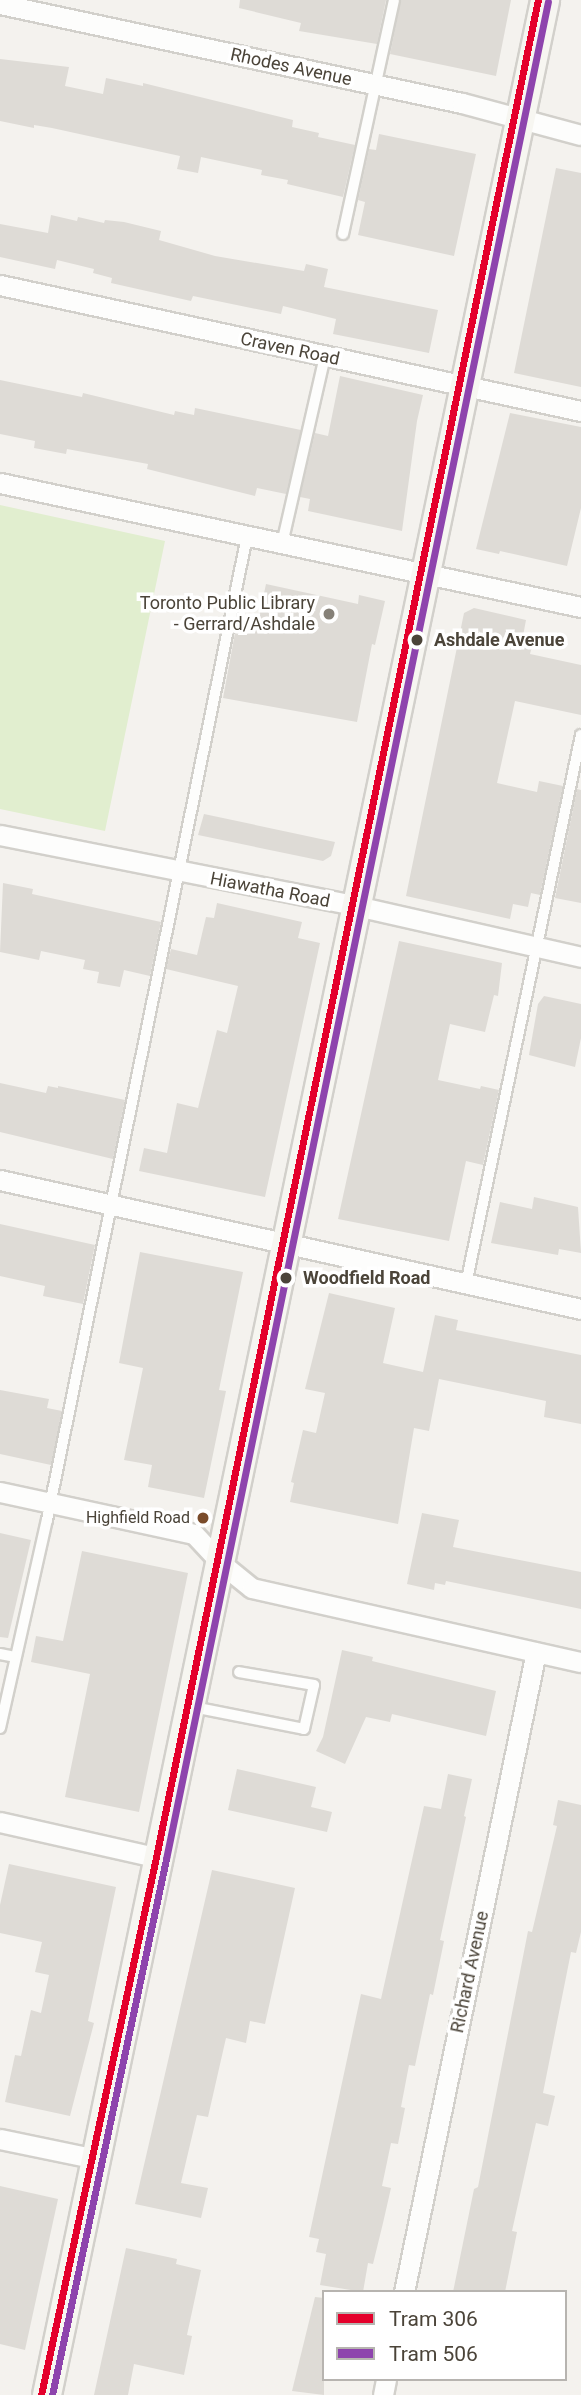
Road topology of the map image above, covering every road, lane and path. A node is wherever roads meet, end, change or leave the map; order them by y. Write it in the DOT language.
graph roads {
  1 [pos="394,0"];
  2 [pos="545,0"];
  3 [pos="0,4"];
  4 [pos="376,85"];
  5 [pos="520,119"];
  6 [pos="581,135"];
  7 [pos="344,234"];
  8 [pos="0,285"];
  9 [pos="325,357"];
  10 [pos="462,386"];
  11 [pos="581,411"];
  12 [pos="0,483"];
  13 [pos="247,536"];
  14 [pos="282,544"];
  15 [pos="425,573"];
  16 [pos="581,607"];
  17 [pos="581,735"];
  18 [pos="0,835"];
  19 [pos="181,872"];
  20 [pos="357,906"];
  21 [pos="537,947"];
  22 [pos="581,957"];
  23 [pos="0,1180"];
  24 [pos="111,1205"];
  25 [pos="286,1243"];
  26 [pos="466,1284"];
  27 [pos="581,1309"];
  28 [pos="0,1492"];
  29 [pos="51,1503"];
  30 [pos="222,1564"];
  31 [pos="536,1652"];
  32 [pos="0,1654"];
  33 [pos="15,1657"];
  34 [pos="581,1662"];
  35 [pos="239,1672"];
  36 [pos="192,1707"];
  37 [pos="0,1728"];
  38 [pos="0,1822"];
  39 [pos="160,1858"];
  40 [pos="0,2139"];
  41 [pos="97,2159"];
  42 [pos="404,2290"];
  43 [pos="47,2395"];
  1 -- 4 [label="lane"];
  2 -- 5 [label="main road"];
  3 -- 4 [label="street, Rhodes Avenue"];
  4 -- 5 [label="street, Rhodes Avenue"];
  4 -- 7 [label="lane"];
  5 -- 6 [label="street, Rhodes Avenue"];
  5 -- 10 [label="main road"];
  8 -- 9 [label="street, Craven Road"];
  9 -- 10 [label="street, Craven Road"];
  9 -- 14 [label="lane"];
  10 -- 11 [label="street, Craven Road"];
  10 -- 15 [label="main road"];
  12 -- 13 [label="street"];
  13 -- 14 [label="street"];
  13 -- 19 [label="lane"];
  14 -- 15 [label="street"];
  15 -- 16 [label="street"];
  15 -- 20 [label="main road"];
  17 -- 21 [label="lane"];
  18 -- 19 [label="street, Hiawatha Road"];
  19 -- 20 [label="street, Hiawatha Road"];
  19 -- 24 [label="lane"];
  20 -- 21 [label="street, Hiawatha Road"];
  20 -- 25 [label="main road"];
  21 -- 22 [label="street, Hiawatha Road"];
  21 -- 26 [label="lane"];
  23 -- 24 [label="street"];
  24 -- 25 [label="street"];
  24 -- 29 [label="lane"];
  25 -- 26 [label="street"];
  25 -- 30 [label="main road"];
  26 -- 27 [label="street"];
  28 -- 29 [label="street"];
  29 -- 30 [label="street"];
  29 -- 33 [label="lane"];
  30 -- 31 [label="street"];
  30 -- 36 [label="main road"];
  31 -- 34 [label="street"];
  31 -- 42 [label="street, Richard Avenue"];
  32 -- 33 [label="lane"];
  33 -- 37 [label="lane"];
  35 -- 36 [label="lane"];
  36 -- 39 [label="main road"];
  38 -- 39 [label="street"];
  39 -- 41 [label="main road"];
  40 -- 41 [label="street"];
  41 -- 43 [label="main road"];
}
